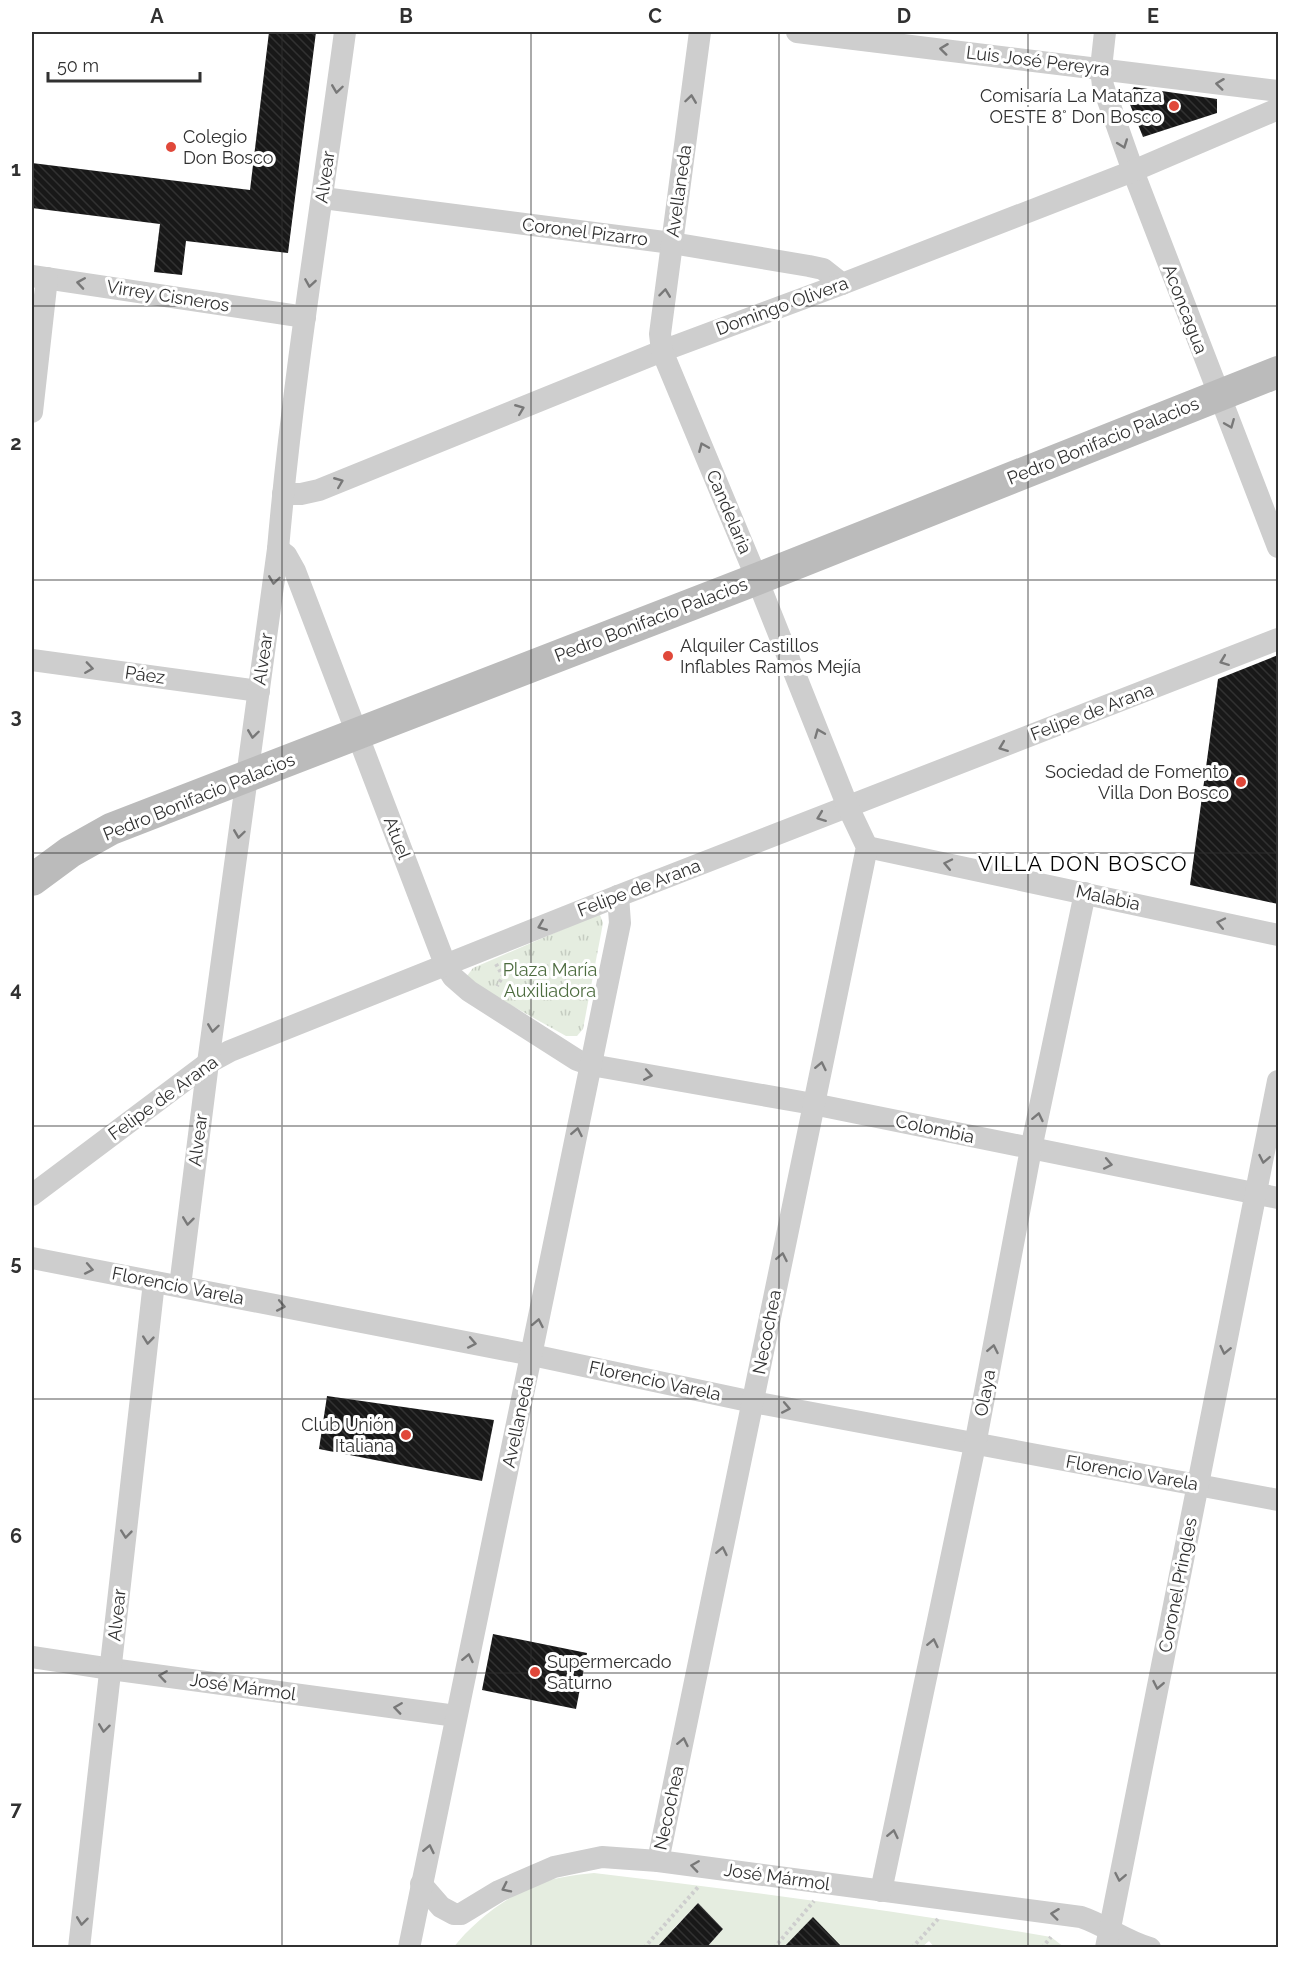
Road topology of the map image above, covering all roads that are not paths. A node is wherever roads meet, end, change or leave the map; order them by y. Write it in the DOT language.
graph roads {
  1 [pos="345,32"];
  2 [pos="700,32"];
  3 [pos="797,32"];
  4 [pos="1106,32"];
  5 [pos="1101,68"];
  6 [pos="1278,91"];
  7 [pos="1278,110"];
  8 [pos="1133,171"];
  9 [pos="323,198"];
  10 [pos="672,243"];
  11 [pos="39,277"];
  12 [pos="842,284"];
  13 [pos="305,317"];
  14 [pos="662,351"];
  15 [pos="1278,372"];
  16 [pos="1219,396"];
  17 [pos="32,412"];
  18 [pos="283,494"];
  19 [pos="1278,547"];
  20 [pos="278,549"];
  21 [pos="757,579"];
  22 [pos="1278,639"];
  23 [pos="32,660"];
  24 [pos="259,691"];
  25 [pos="357,735"];
  26 [pos="247,777"];
  27 [pos="848,807"];
  28 [pos="867,847"];
  29 [pos="32,880"];
  30 [pos="1084,893"];
  31 [pos="618,896"];
  32 [pos="1278,935"];
  33 [pos="446,964"];
  34 [pos="208,1063"];
  35 [pos="591,1065"];
  36 [pos="1278,1081"];
  37 [pos="813,1104"];
  38 [pos="1031,1149"];
  39 [pos="32,1195"];
  40 [pos="1268,1196"];
  41 [pos="32,1258"];
  42 [pos="154,1282"];
  43 [pos="180,1286"];
  44 [pos="532,1355"];
  45 [pos="753,1402"];
  46 [pos="975,1444"];
  47 [pos="1198,1485"];
  48 [pos="1278,1500"];
  49 [pos="32,1657"];
  50 [pos="111,1669"];
  51 [pos="456,1716"];
  52 [pos="658,1861"];
  53 [pos="422,1884"];
  54 [pos="881,1891"];
  55 [pos="1108,1939"];
  56 [pos="79,1947"];
  57 [pos="409,1947"];
  58 [pos="1150,1947"];
  1 -- 9 [label="street, Alvear, one-way"];
  10 -- 2 [label="street, Avellaneda, one-way"];
  5 -- 3 [label="street, Luis José Pereyra, one-way"];
  4 -- 5 [label="street"];
  6 -- 5 [label="street, Luis José Pereyra, one-way"];
  5 -- 8 [label="street, Aconcagua, one-way"];
  7 -- 8 [label="street, Domingo Olivera"];
  8 -- 12 [label="street, Domingo Olivera"];
  8 -- 16 [label="street, Aconcagua"];
  9 -- 10 [label="street, Coronel Pizarro"];
  9 -- 13 [label="street, Alvear, one-way"];
  10 -- 12 [label="street, Coronel Pizarro"];
  14 -- 10 [label="street, Avellaneda, one-way"];
  13 -- 11 [label="street, Virrey Cisneros, one-way"];
  11 -- 17 [label="street"];
  12 -- 14 [label="street, Domingo Olivera"];
  13 -- 18 [label="street, Alvear"];
  18 -- 14 [label="street, Domingo Olivera, one-way"];
  21 -- 14 [label="street, Candelaria, one-way"];
  15 -- 16 [label="street, Pedro Bonifacio Palacios"];
  16 -- 19 [label="street, Aconcagua, one-way"];
  16 -- 21 [label="street, Pedro Bonifacio Palacios"];
  18 -- 20 [label="street, Alvear"];
  20 -- 24 [label="street, Alvear, one-way"];
  20 -- 25 [label="street, Atuel"];
  21 -- 25 [label="street, Pedro Bonifacio Palacios"];
  27 -- 21 [label="street, Candelaria, one-way"];
  22 -- 27 [label="street, Felipe de Arana, one-way"];
  23 -- 24 [label="street, Páez, one-way"];
  24 -- 26 [label="street, Alvear, one-way"];
  25 -- 26 [label="street, Pedro Bonifacio Palacios"];
  25 -- 33 [label="street, Atuel"];
  26 -- 29 [label="street, Pedro Bonifacio Palacios"];
  26 -- 34 [label="street, Alvear, one-way"];
  27 -- 28 [label="street"];
  27 -- 31 [label="street, Felipe de Arana, one-way"];
  30 -- 28 [label="street, Malabia, one-way"];
  37 -- 28 [label="street, Necochea, one-way"];
  32 -- 30 [label="street, Malabia, one-way"];
  38 -- 30 [label="street, Olaya, one-way"];
  31 -- 33 [label="street, Felipe de Arana, one-way"];
  31 -- 35 [label="street, Avellaneda"];
  33 -- 34 [label="street, Felipe de Arana"];
  33 -- 35 [label="street, Atuel"];
  34 -- 39 [label="street, Felipe de Arana"];
  34 -- 43 [label="street, Alvear, one-way"];
  35 -- 37 [label="street, Colombia, one-way"];
  44 -- 35 [label="street, Avellaneda, one-way"];
  36 -- 40 [label="street, Coronel Pringles, one-way"];
  37 -- 38 [label="street, Colombia"];
  45 -- 37 [label="street, Necochea, one-way"];
  38 -- 40 [label="street, Colombia, one-way"];
  46 -- 38 [label="street, Olaya, one-way"];
  40 -- 47 [label="street, Coronel Pringles, one-way"];
  41 -- 42 [label="street, Florencio Varela, one-way"];
  42 -- 43 [label="street, Florencio Varela"];
  42 -- 50 [label="street, Alvear, one-way"];
  43 -- 44 [label="street, Florencio Varela, one-way"];
  44 -- 45 [label="street, Florencio Varela"];
  51 -- 44 [label="street, Avellaneda, one-way"];
  45 -- 46 [label="street, Florencio Varela, one-way"];
  52 -- 45 [label="street, Necochea, one-way"];
  46 -- 47 [label="street, Florencio Varela"];
  54 -- 46 [label="street, Olaya, one-way"];
  47 -- 48 [label="street, Florencio Varela"];
  47 -- 55 [label="street, Coronel Pringles, one-way"];
  49 -- 50 [label="street, José Mármol"];
  51 -- 50 [label="street, José Mármol, one-way"];
  50 -- 56 [label="street, Alvear, one-way"];
  53 -- 51 [label="street, Avellaneda, one-way"];
  52 -- 53 [label="street, José Mármol, one-way"];
  54 -- 52 [label="street, José Mármol, one-way"];
  53 -- 57 [label="street, Avellaneda"];
  55 -- 54 [label="street, José Mármol, one-way"];
  55 -- 58 [label="street, José Mármol"];
}
